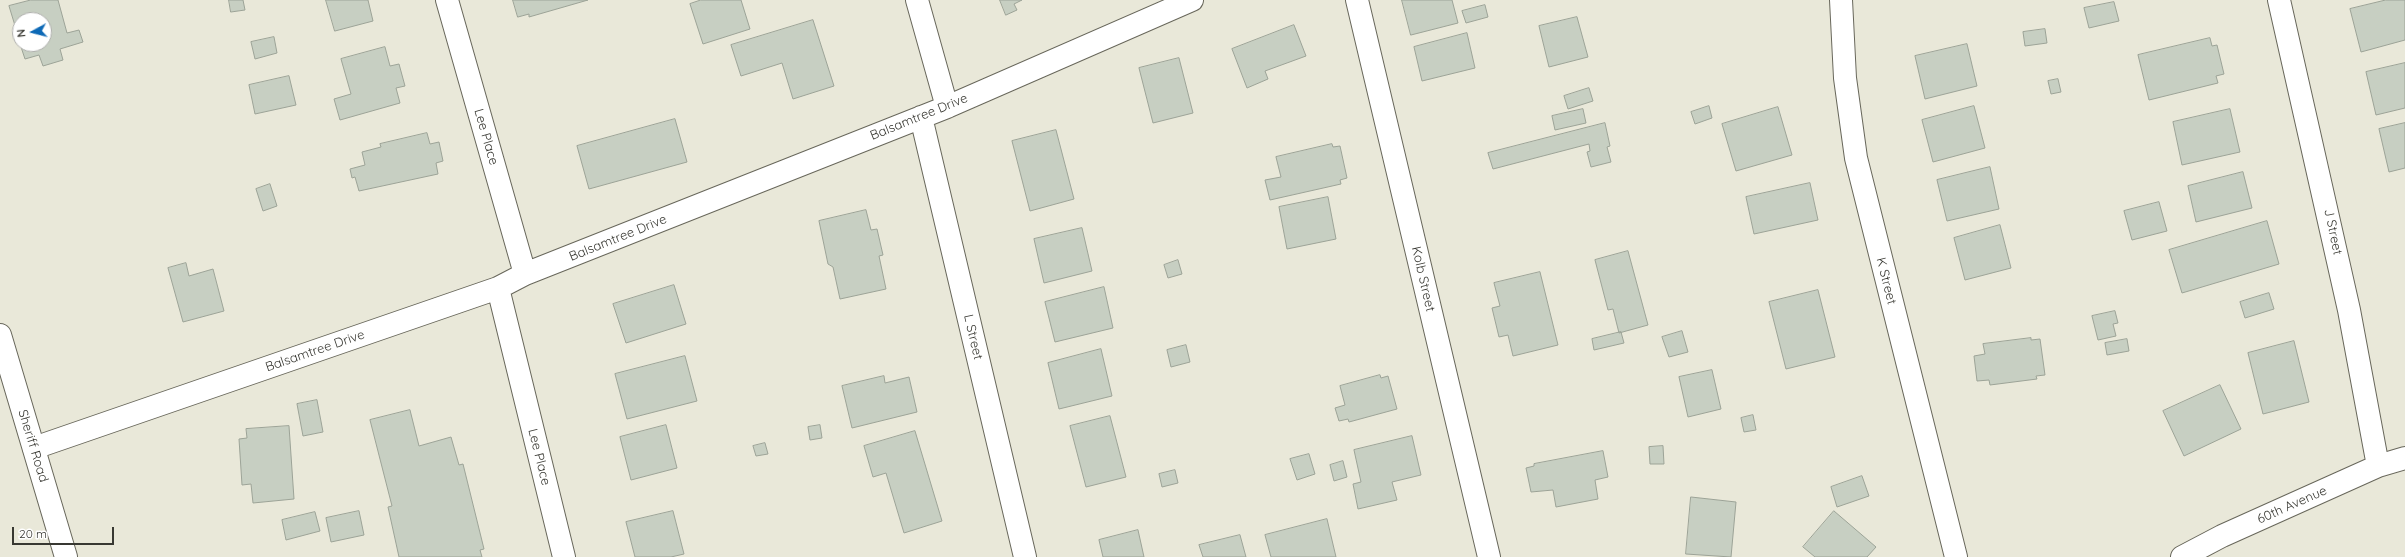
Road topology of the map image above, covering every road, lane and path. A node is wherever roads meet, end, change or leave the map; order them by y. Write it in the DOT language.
graph roads {
  1 [pos="447,0"];
  2 [pos="917,0"];
  3 [pos="1192,0"];
  4 [pos="1357,0"];
  5 [pos="1841,0"];
  6 [pos="2280,0"];
  7 [pos="947,106"];
  8 [pos="921,117"];
  9 [pos="525,274"];
  10 [pos="498,288"];
  11 [pos="0,335"];
  12 [pos="34,448"];
  13 [pos="2405,458"];
  14 [pos="2378,466"];
  15 [pos="66,557"];
  16 [pos="564,557"];
  17 [pos="1025,557"];
  18 [pos="1489,557"];
  19 [pos="1956,557"];
  20 [pos="2182,557"];
  1 -- 9 [label="street, Lee Place"];
  2 -- 7 [label="street"];
  3 -- 7 [label="street, Balsamtree Drive"];
  4 -- 18 [label="street, Kolb Street"];
  5 -- 19 [label="street, K Street"];
  6 -- 14 [label="street, J Street"];
  7 -- 8 [label="street, Balsamtree Drive"];
  8 -- 9 [label="street, Balsamtree Drive"];
  8 -- 17 [label="street, L Street"];
  9 -- 10 [label="street, Balsamtree Drive"];
  10 -- 12 [label="street, Balsamtree Drive"];
  10 -- 16 [label="street, Lee Place"];
  11 -- 12 [label="street, Sheriff Road"];
  12 -- 15 [label="street, Sheriff Road"];
  13 -- 14 [label="street, 60th Avenue"];
  14 -- 20 [label="street, 60th Avenue"];
}
